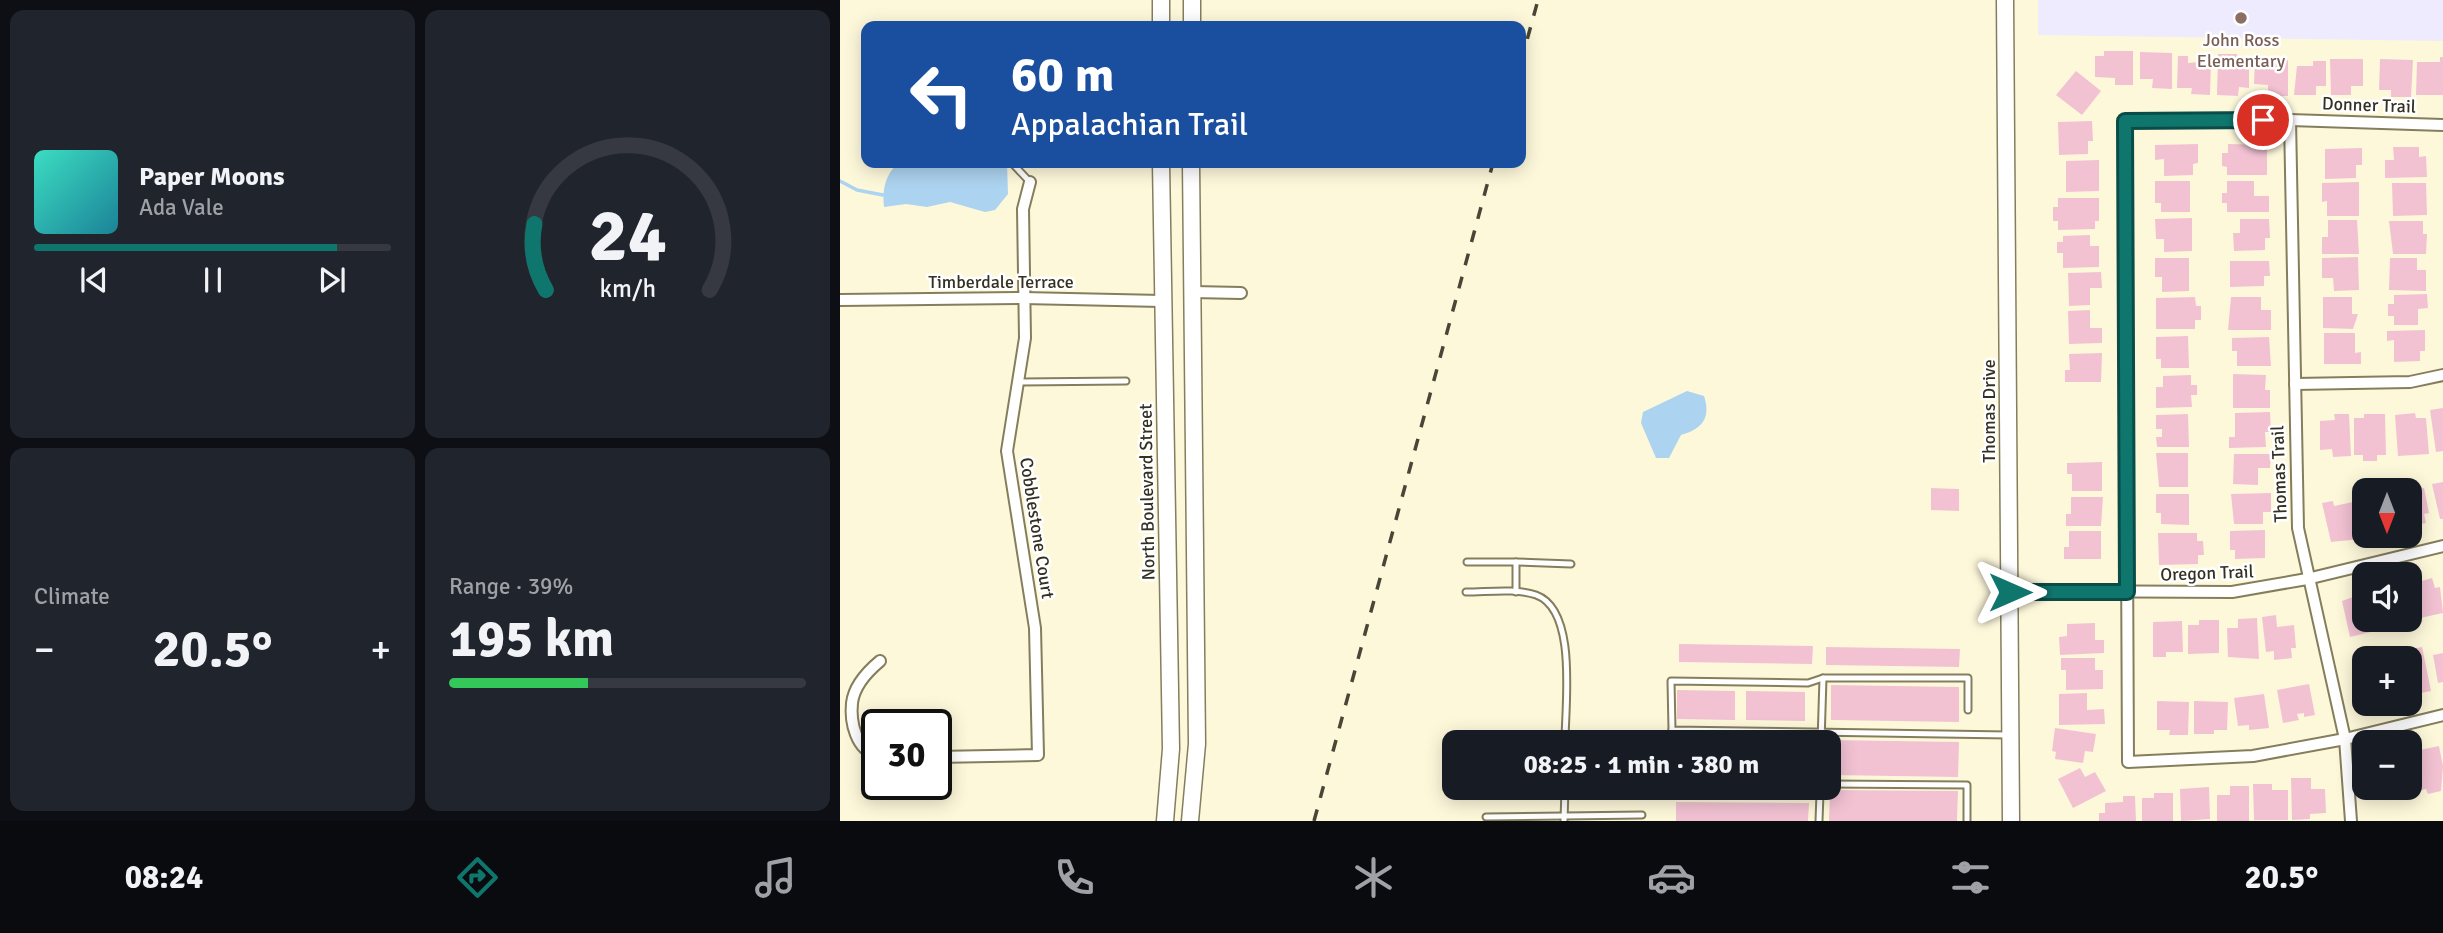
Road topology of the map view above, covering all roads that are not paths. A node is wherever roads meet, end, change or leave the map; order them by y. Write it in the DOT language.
graph roads {
  1 [pos="1161,0"];
  2 [pos="1192,0"];
  3 [pos="2005,0"];
  4 [pos="1161,21"];
  5 [pos="1192,21"];
  6 [pos="2290,120"];
  7 [pos="2443,125"];
  8 [pos="1017,168"];
  9 [pos="1161,168"];
  10 [pos="1191,168"];
  11 [pos="1030,182"];
  12 [pos="1193,292"];
  13 [pos="1241,293"];
  14 [pos="1023,298"];
  15 [pos="840,300"];
  16 [pos="1162,301"];
  17 [pos="2443,375"];
  18 [pos="1126,381"];
  19 [pos="1020,382"];
  20 [pos="2295,384"];
  21 [pos="2443,546"];
  22 [pos="1467,562"];
  23 [pos="1516,562"];
  24 [pos="1571,564"];
  25 [pos="2307,579"];
  26 [pos="1466,592"];
  27 [pos="1516,592"];
  28 [pos="2010,592"];
  29 [pos="2127,592"];
  30 [pos="880,661"];
  31 [pos="1823,678"];
  32 [pos="1968,710"];
  33 [pos="2443,715"];
  34 [pos="1565,730"];
  35 [pos="1672,730"];
  36 [pos="1821,730"];
  37 [pos="1841,733"];
  38 [pos="2011,734"];
  39 [pos="2345,739"];
  40 [pos="861,744"];
  41 [pos="952,757"];
  42 [pos="1841,784"];
  43 [pos="1564,800"];
  44 [pos="1820,800"];
  45 [pos="1642,815"];
  46 [pos="1486,817"];
  47 [pos="1564,818"];
  48 [pos="1165,821"];
  49 [pos="1190,821"];
  50 [pos="1819,821"];
  51 [pos="1967,821"];
  52 [pos="2011,821"];
  53 [pos="2351,821"];
  1 -- 4 [label="main road"];
  2 -- 5 [label="main road"];
  3 -- 28 [label="main road, Thomas Drive"];
  6 -- 7 [label="street, Donner Trail"];
  6 -- 20 [label="street, Thomas Trail"];
  6 -- 29 [label="street, Donner Trail"];
  8 -- 11 [label="lane"];
  9 -- 16 [label="main road, North Boulevard Street"];
  10 -- 12 [label="main road"];
  11 -- 14 [label="street, Cobblestone Court"];
  12 -- 13 [label="street"];
  12 -- 16 [label="main road"];
  12 -- 49 [label="main road"];
  14 -- 15 [label="street, Timberdale Terrace"];
  14 -- 16 [label="street, Timberdale Terrace"];
  14 -- 19 [label="street, Cobblestone Court"];
  16 -- 48 [label="main road, North Boulevard Street"];
  17 -- 20 [label="street"];
  18 -- 19 [label="lane"];
  19 -- 41 [label="street, Cobblestone Court"];
  20 -- 25 [label="street, Thomas Trail"];
  21 -- 25 [label="street, Oregon Trail"];
  22 -- 23 [label="lane"];
  23 -- 24 [label="lane"];
  23 -- 27 [label="lane"];
  25 -- 29 [label="street, Oregon Trail"];
  25 -- 39 [label="street, Thomas Trail"];
  26 -- 27 [label="lane"];
  27 -- 34 [label="lane"];
  28 -- 29 [label="street, Oregon Trail"];
  28 -- 38 [label="main road, Thomas Drive"];
  29 -- 39 [label="street"];
  30 -- 40 [label="street"];
  31 -- 32 [label="lane"];
  31 -- 35 [label="lane"];
  31 -- 36 [label="lane"];
  33 -- 39 [label="street"];
  37 -- 38 [label="lane"];
  38 -- 52 [label="main road, Thomas Drive"];
  39 -- 53 [label="street, Thomas Trail"];
  42 -- 51 [label="lane"];
  43 -- 47 [label="lane"];
  44 -- 50 [label="lane"];
  45 -- 47 [label="lane"];
  46 -- 47 [label="lane"];
}
